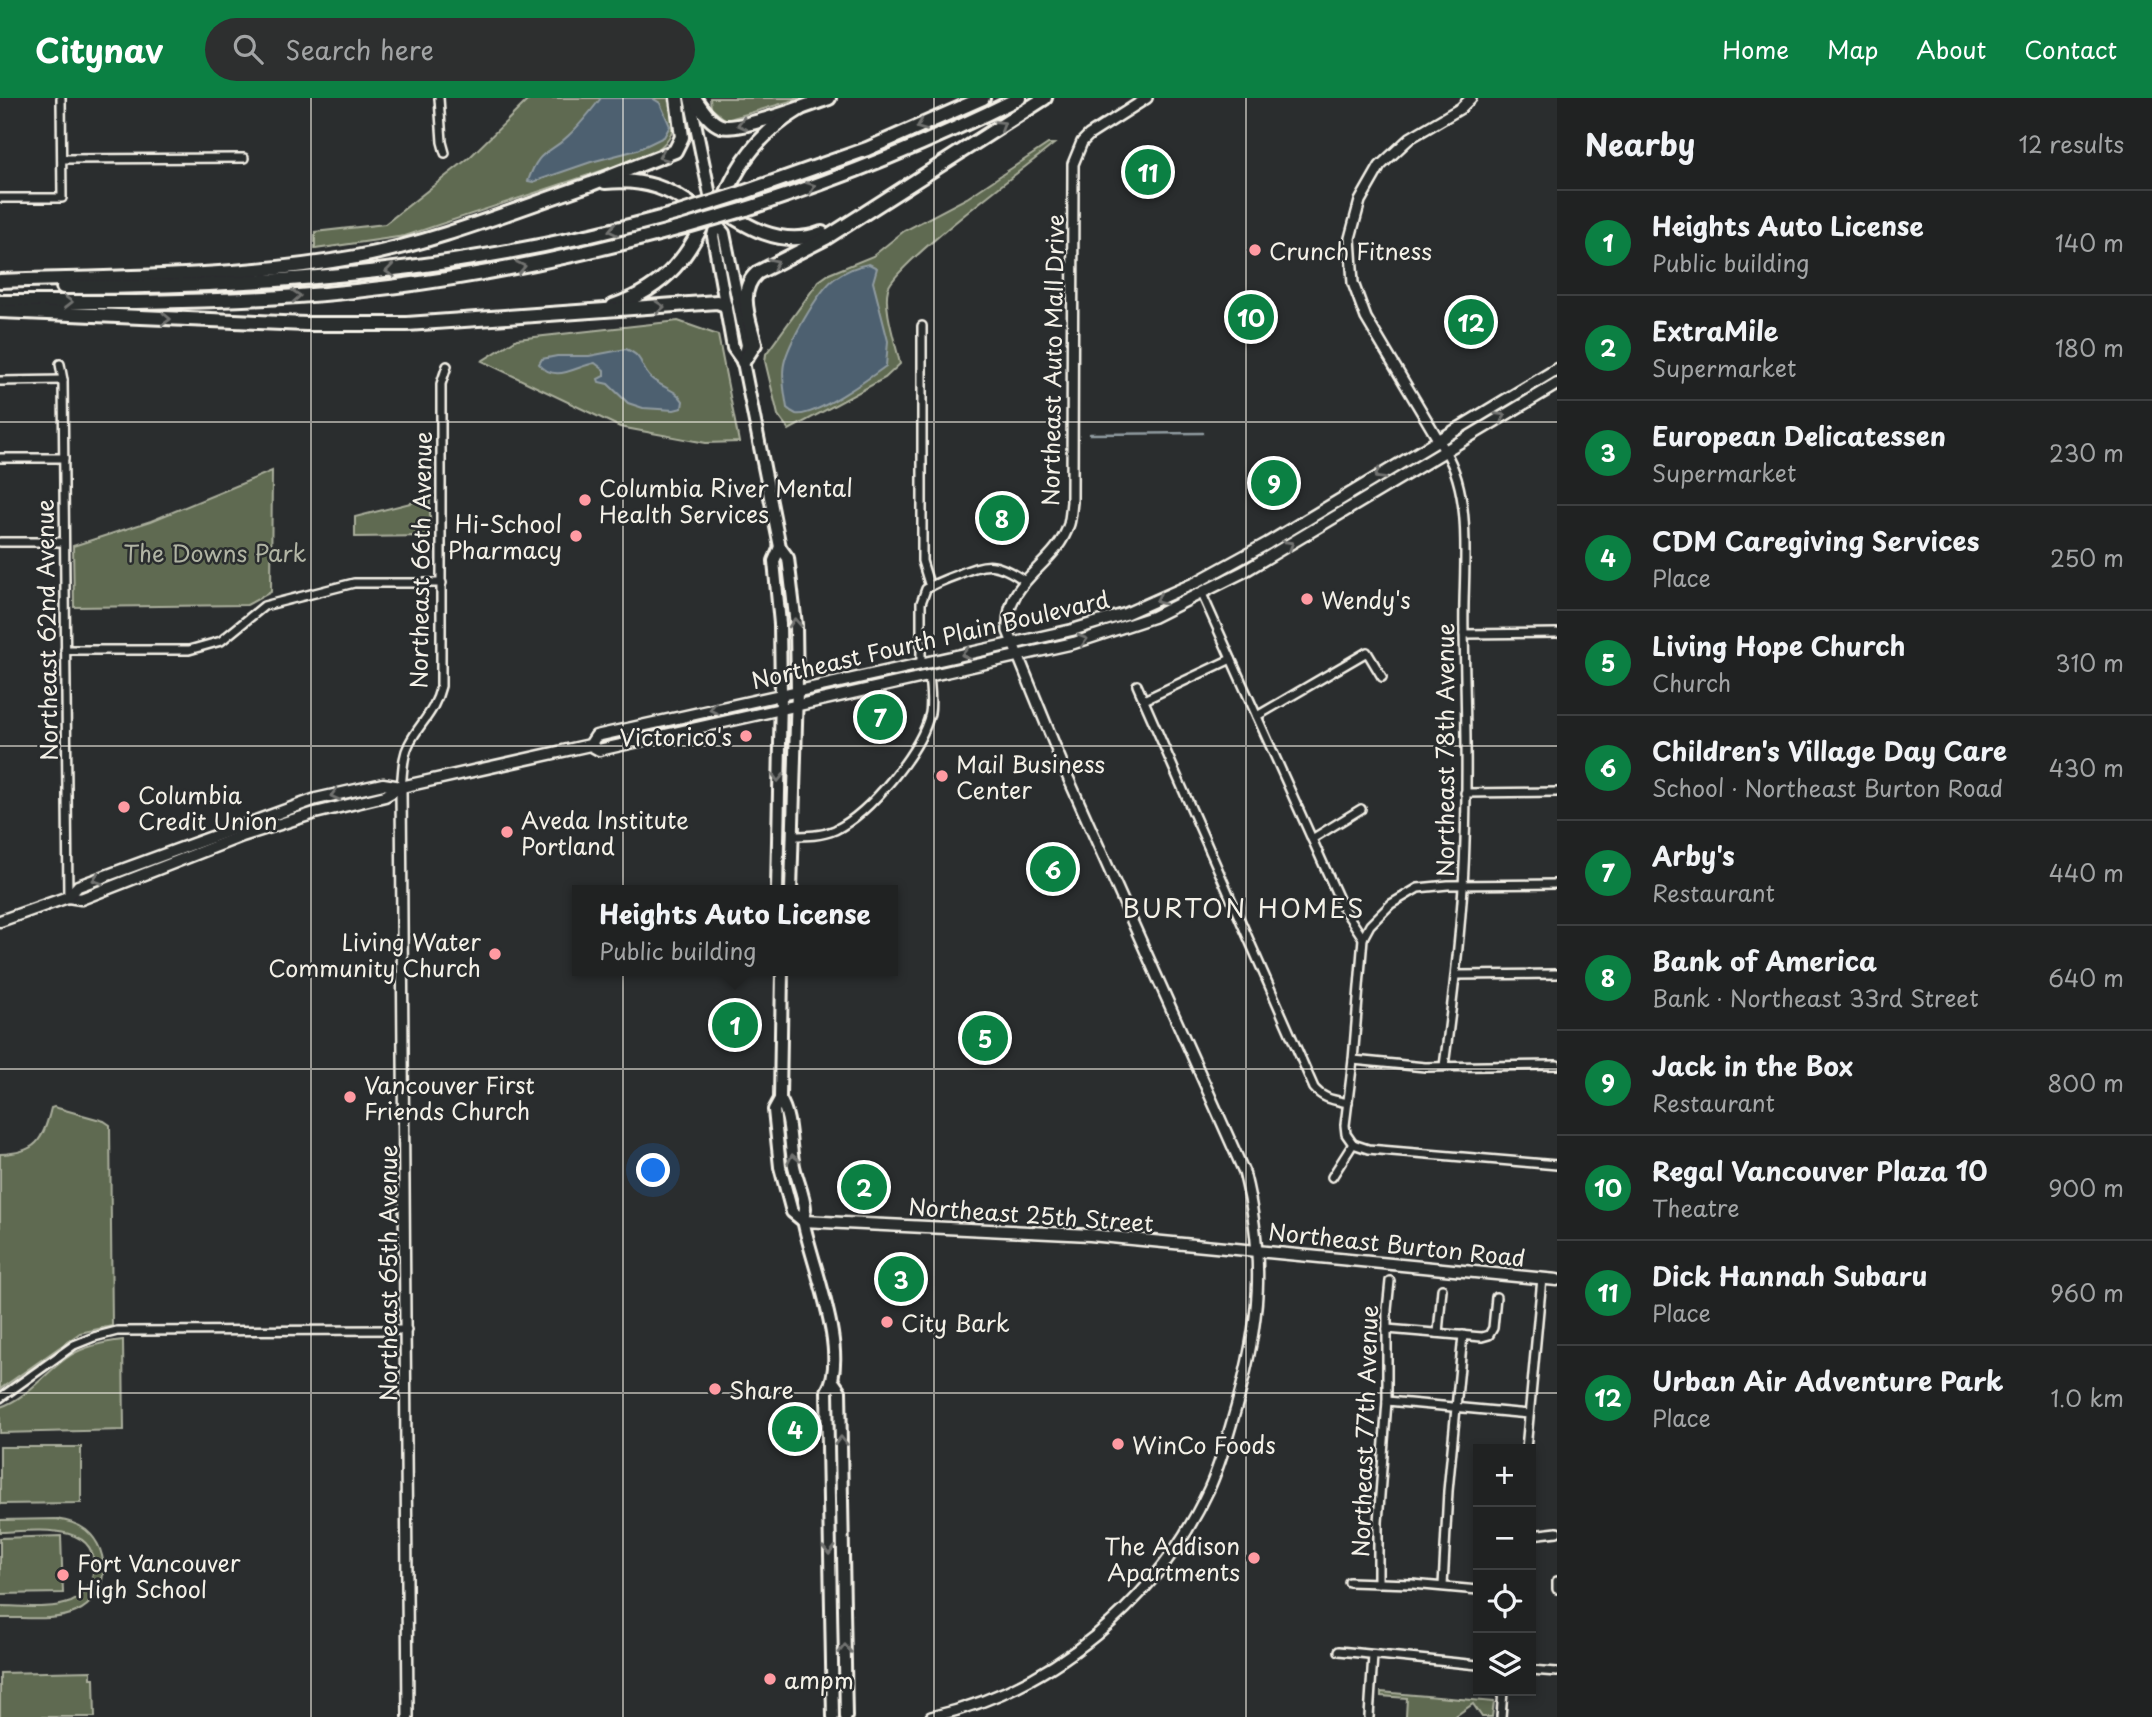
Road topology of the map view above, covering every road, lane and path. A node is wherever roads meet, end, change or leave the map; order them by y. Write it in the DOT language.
graph roads {
  1 [pos="61,98"];
  2 [pos="439,98"];
  3 [pos="677,98"];
  4 [pos="692,98"];
  5 [pos="829,98"];
  6 [pos="984,98"];
  7 [pos="1020,98"];
  8 [pos="1045,98"];
  9 [pos="1147,98"];
  10 [pos="1472,98"];
  11 [pos="801,108"];
  12 [pos="445,153"];
  13 [pos="62,159"];
  14 [pos="244,159"];
  15 [pos="591,184"];
  16 [pos="0,198"];
  17 [pos="716,206"];
  18 [pos="711,220"];
  19 [pos="852,220"];
  20 [pos="0,281"];
  21 [pos="0,286"];
  22 [pos="0,302"];
  23 [pos="725,305"];
  24 [pos="0,311"];
  25 [pos="593,311"];
  26 [pos="922,326"];
  27 [pos="743,362"];
  28 [pos="60,364"];
  29 [pos="447,366"];
  30 [pos="1557,369"];
  31 [pos="63,380"];
  32 [pos="0,381"];
  33 [pos="1557,384"];
  34 [pos="1437,440"];
  35 [pos="1444,451"];
  36 [pos="0,458"];
  37 [pos="64,458"];
  38 [pos="0,542"];
  39 [pos="65,542"];
  40 [pos="1268,543"];
  41 [pos="780,547"];
  42 [pos="1025,581"];
  43 [pos="442,583"];
  44 [pos="930,587"];
  45 [pos="1202,594"];
  46 [pos="1557,633"];
  47 [pos="1464,634"];
  48 [pos="1011,644"];
  49 [pos="1356,647"];
  50 [pos="65,650"];
  51 [pos="1361,655"];
  52 [pos="1017,656"];
  53 [pos="1231,659"];
  54 [pos="921,663"];
  55 [pos="929,675"];
  56 [pos="1382,677"];
  57 [pos="1137,685"];
  58 [pos="797,691"];
  59 [pos="781,695"];
  60 [pos="1144,700"];
  61 [pos="796,705"];
  62 [pos="779,709"];
  63 [pos="1257,716"];
  64 [pos="590,745"];
  65 [pos="401,787"];
  66 [pos="1557,792"];
  67 [pos="1465,793"];
  68 [pos="778,802"];
  69 [pos="1361,809"];
  70 [pos="792,836"];
  71 [pos="1312,839"];
  72 [pos="777,847"];
  73 [pos="1557,884"];
  74 [pos="777,885"];
  75 [pos="784,885"];
  76 [pos="789,885"];
  77 [pos="1463,886"];
  78 [pos="68,897"];
  79 [pos="0,921"];
  80 [pos="1363,938"];
  81 [pos="1557,974"];
  82 [pos="1456,975"];
  83 [pos="782,976"];
  84 [pos="1353,1060"];
  85 [pos="1557,1065"];
  86 [pos="1444,1066"];
  87 [pos="1348,1103"];
  88 [pos="1353,1144"];
  89 [pos="1557,1165"];
  90 [pos="1332,1177"];
  91 [pos="803,1221"];
  92 [pos="1257,1251"];
  93 [pos="1542,1278"];
  94 [pos="1557,1280"];
  95 [pos="1390,1281"];
  96 [pos="1442,1289"];
  97 [pos="1496,1297"];
  98 [pos="1387,1329"];
  99 [pos="407,1330"];
  100 [pos="1438,1333"];
  101 [pos="1462,1335"];
  102 [pos="833,1381"];
  103 [pos="0,1398"];
  104 [pos="1387,1401"];
  105 [pos="1456,1407"];
  106 [pos="1530,1414"];
  107 [pos="1527,1444"];
  108 [pos="1557,1532"];
  109 [pos="1536,1534"];
  110 [pos="1557,1581"];
  111 [pos="1349,1582"];
  112 [pos="1377,1583"];
  113 [pos="1443,1586"];
  114 [pos="1473,1589"];
  115 [pos="1557,1589"];
  116 [pos="1339,1651"];
  117 [pos="1373,1655"];
  118 [pos="1473,1665"];
  119 [pos="1536,1670"];
  120 [pos="1557,1672"];
  121 [pos="1503,1696"];
  122 [pos="408,1717"];
  123 [pos="833,1717"];
  124 [pos="846,1717"];
  125 [pos="932,1717"];
  126 [pos="1369,1717"];
  127 [pos="1501,1717"];
  1 -- 13 [label="street"];
  2 -- 12 [label="street"];
  3 -- 15 [label="highway, one-way"];
  11 -- 4 [label="highway, one-way"];
  4 -- 17 [label="main road"];
  5 -- 11 [label="highway"];
  6 -- 21 [label="highway, one-way, bridge"];
  22 -- 7 [label="highway, one-way, bridge"];
  19 -- 8 [label="highway, one-way"];
  9 -- 42 [label="street, Northeast Auto Mall Drive"];
  10 -- 34 [label="street, Northeast 78th Avenue"];
  11 -- 17 [label="highway"];
  13 -- 14 [label="street"];
  13 -- 16 [label="street"];
  15 -- 18 [label="highway"];
  15 -- 20 [label="highway"];
  17 -- 18 [label="highway"];
  17 -- 19 [label="highway"];
  18 -- 23 [label="main road"];
  18 -- 25 [label="highway"];
  18 -- 27 [label="main road"];
  27 -- 19 [label="highway, one-way"];
  25 -- 23 [label="highway, one-way"];
  23 -- 27 [label="main road"];
  24 -- 25 [label="highway, one-way"];
  26 -- 44 [label="street"];
  27 -- 41 [label="main road"];
  28 -- 31 [label="street, Northeast 62nd Avenue"];
  29 -- 43 [label="street, Northeast 66th Avenue"];
  30 -- 34 [label="main road, Northeast Fourth Plain Boulevard"];
  31 -- 32 [label="street"];
  31 -- 37 [label="street, Northeast 62nd Avenue"];
  35 -- 33 [label="main road, Northeast Fourth Plain Boulevard, one-way"];
  34 -- 35 [label="street, Northeast 78th Avenue"];
  34 -- 40 [label="main road, Northeast Fourth Plain Boulevard, one-way"];
  45 -- 35 [label="main road, Northeast Fourth Plain Boulevard, one-way"];
  35 -- 47 [label="street, Northeast 78th Avenue"];
  36 -- 37 [label="street"];
  37 -- 39 [label="street, Northeast 62nd Avenue"];
  38 -- 39 [label="street"];
  39 -- 50 [label="street, Northeast 62nd Avenue"];
  40 -- 45 [label="main road"];
  40 -- 48 [label="main road, Northeast Fourth Plain Boulevard, one-way"];
  58 -- 41 [label="main road, one-way"];
  41 -- 59 [label="main road"];
  42 -- 44 [label="street"];
  42 -- 48 [label="street, Northeast Auto Mall Drive"];
  43 -- 50 [label="street"];
  43 -- 65 [label="street, Northeast 66th Avenue"];
  44 -- 54 [label="street"];
  52 -- 45 [label="main road, Northeast Fourth Plain Boulevard, one-way"];
  45 -- 53 [label="street"];
  46 -- 47 [label="street"];
  47 -- 67 [label="street, Northeast 78th Avenue"];
  48 -- 52 [label="street, Northeast Burton Road"];
  48 -- 54 [label="main road, Northeast Fourth Plain Boulevard, one-way"];
  49 -- 51 [label="street"];
  50 -- 78 [label="street, Northeast 62nd Avenue"];
  51 -- 56 [label="street"];
  51 -- 63 [label="street"];
  52 -- 55 [label="main road, Northeast Fourth Plain Boulevard"];
  52 -- 92 [label="street, Northeast Burton Road"];
  53 -- 60 [label="street"];
  53 -- 63 [label="street"];
  54 -- 58 [label="main road, Northeast Fourth Plain Boulevard"];
  55 -- 61 [label="main road, Northeast Fourth Plain Boulevard"];
  55 -- 70 [label="street"];
  57 -- 60 [label="street"];
  58 -- 59 [label="main road, Northeast Fourth Plain Boulevard"];
  58 -- 61 [label="main road"];
  59 -- 62 [label="main road"];
  59 -- 64 [label="main road, Northeast Fourth Plain Boulevard, one-way"];
  60 -- 87 [label="street"];
  61 -- 62 [label="main road, Northeast Fourth Plain Boulevard"];
  61 -- 70 [label="main road"];
  62 -- 64 [label="main road, Northeast Fourth Plain Boulevard"];
  62 -- 68 [label="main road, one-way"];
  63 -- 71 [label="street"];
  64 -- 65 [label="main road, Northeast Fourth Plain Boulevard"];
  65 -- 78 [label="main road, Northeast Fourth Plain Boulevard"];
  65 -- 99 [label="street, Northeast 65th Avenue"];
  66 -- 67 [label="street"];
  67 -- 77 [label="street, Northeast 78th Avenue"];
  68 -- 70 [label="main road"];
  68 -- 72 [label="main road"];
  69 -- 71 [label="street"];
  70 -- 76 [label="main road"];
  71 -- 80 [label="street"];
  72 -- 74 [label="main road"];
  72 -- 75 [label="main road"];
  73 -- 77 [label="street"];
  77 -- 80 [label="street"];
  77 -- 82 [label="street, Northeast 78th Avenue"];
  78 -- 79 [label="main road, Northeast Fourth Plain Boulevard"];
  80 -- 84 [label="street"];
  81 -- 82 [label="street"];
  82 -- 86 [label="street, Northeast 78th Avenue"];
  83 -- 91 [label="main road"];
  84 -- 86 [label="street"];
  84 -- 87 [label="street"];
  85 -- 86 [label="street"];
  87 -- 88 [label="street"];
  88 -- 89 [label="street"];
  88 -- 90 [label="street"];
  91 -- 92 [label="main road, Northeast 25th Street"];
  91 -- 102 [label="main road"];
  92 -- 93 [label="main road, Northeast Burton Road"];
  92 -- 125 [label="street"];
  93 -- 94 [label="main road, Northeast Burton Road"];
  93 -- 106 [label="street"];
  95 -- 98 [label="street, Northeast 77th Avenue"];
  96 -- 100 [label="street"];
  97 -- 101 [label="street"];
  98 -- 100 [label="street"];
  98 -- 104 [label="street, Northeast 77th Avenue"];
  99 -- 103 [label="street"];
  99 -- 122 [label="street, Northeast 65th Avenue"];
  100 -- 101 [label="street"];
  101 -- 105 [label="street"];
  102 -- 123 [label="main road, one-way"];
  124 -- 102 [label="main road, one-way"];
  104 -- 105 [label="street"];
  104 -- 112 [label="street, Northeast 77th Avenue"];
  105 -- 106 [label="street"];
  105 -- 113 [label="street"];
  106 -- 107 [label="street"];
  108 -- 109 [label="street"];
  110 -- 115 [label="street"];
  111 -- 112 [label="street"];
  112 -- 113 [label="street"];
  113 -- 114 [label="street"];
  116 -- 117 [label="street"];
  117 -- 118 [label="street"];
  117 -- 126 [label="street"];
  119 -- 120 [label="street"];
  121 -- 127 [label="street"];
}
